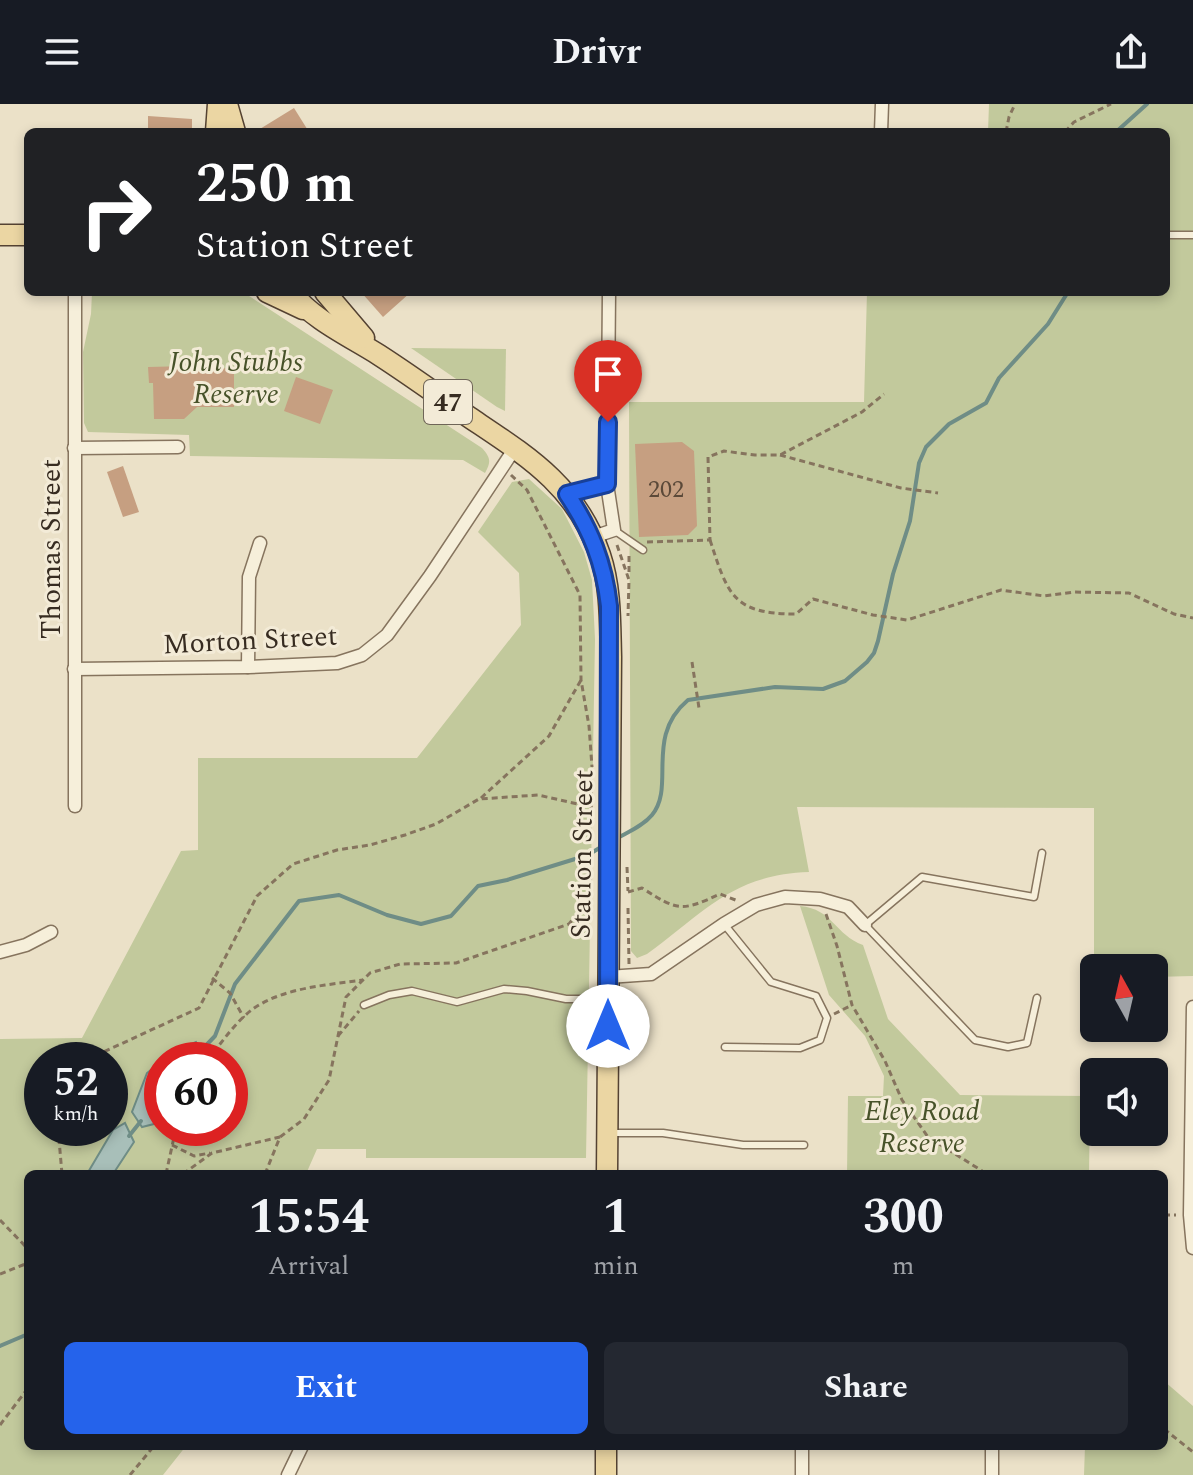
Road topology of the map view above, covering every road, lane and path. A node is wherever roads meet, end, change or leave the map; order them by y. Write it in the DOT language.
graph roads {
  1 [pos="218,104"];
  2 [pos="227,104"];
  3 [pos="882,104"];
  4 [pos="1015,104"];
  5 [pos="1111,104"];
  6 [pos="216,128"];
  7 [pos="234,128"];
  8 [pos="881,128"];
  9 [pos="1007,128"];
  10 [pos="1069,128"];
  11 [pos="0,235"];
  12 [pos="24,235"];
  13 [pos="1170,235"];
  14 [pos="1193,235"];
  15 [pos="75,296"];
  16 [pos="276,296"];
  17 [pos="295,296"];
  18 [pos="328,296"];
  19 [pos="609,296"];
  20 [pos="307,310"];
  21 [pos="380,356"];
  22 [pos="884,394"];
  23 [pos="608,401"];
  24 [pos="608,422"];
  25 [pos="178,447"];
  26 [pos="74,448"];
  27 [pos="515,448"];
  28 [pos="780,455"];
  29 [pos="503,467"];
  30 [pos="607,484"];
  31 [pos="938,493"];
  32 [pos="567,494"];
  33 [pos="614,530"];
  34 [pos="593,537"];
  35 [pos="710,540"];
  36 [pos="629,542"];
  37 [pos="260,543"];
  38 [pos="643,550"];
  39 [pos="629,580"];
  40 [pos="1193,618"];
  41 [pos="692,662"];
  42 [pos="248,667"];
  43 [pos="74,669"];
  44 [pos="581,680"];
  45 [pos="699,708"];
  46 [pos="479,799"];
  47 [pos="75,806"];
  48 [pos="597,813"];
  49 [pos="1042,853"];
  50 [pos="600,876"];
  51 [pos="628,892"];
  52 [pos="820,899"];
  53 [pos="627,900"];
  54 [pos="756,905"];
  55 [pos="724,924"];
  56 [pos="865,925"];
  57 [pos="51,932"];
  58 [pos="0,952"];
  59 [pos="630,976"];
  60 [pos="608,977"];
  61 [pos="212,978"];
  62 [pos="363,980"];
  63 [pos="1037,998"];
  64 [pos="608,999"];
  65 [pos="364,1005"];
  66 [pos="852,1005"];
  67 [pos="1193,1007"];
  68 [pos="244,1018"];
  69 [pos="827,1018"];
  70 [pos="338,1036"];
  71 [pos="125,1042"];
  72 [pos="221,1042"];
  73 [pos="725,1047"];
  74 [pos="607,1133"];
  75 [pos="280,1137"];
  76 [pos="804,1145"];
  77 [pos="60,1146"];
  78 [pos="172,1146"];
  79 [pos="174,1146"];
  80 [pos="212,1153"];
  81 [pos="62,1170"];
  82 [pos="167,1170"];
  83 [pos="189,1170"];
  84 [pos="267,1170"];
  85 [pos="607,1170"];
  86 [pos="981,1170"];
  87 [pos="0,1220"];
  88 [pos="24,1245"];
  89 [pos="1193,1248"];
  90 [pos="24,1265"];
  91 [pos="0,1274"];
  92 [pos="24,1393"];
  93 [pos="0,1425"];
  94 [pos="1168,1432"];
  95 [pos="151,1450"];
  96 [pos="300,1450"];
  97 [pos="606,1450"];
  98 [pos="802,1450"];
  99 [pos="992,1450"];
  100 [pos="1193,1452"];
  101 [pos="130,1475"];
  102 [pos="288,1475"];
  103 [pos="606,1475"];
  104 [pos="802,1475"];
  105 [pos="992,1475"];
  1 -- 6 [label="main road"];
  2 -- 7 [label="main road"];
  3 -- 8 [label="street"];
  4 -- 9 [label="path"];
  5 -- 10 [label="path"];
  11 -- 12 [label="main road"];
  13 -- 14 [label="lane"];
  15 -- 26 [label="street, Thomas Street"];
  16 -- 20 [label="main road"];
  17 -- 20 [label="main road, Station Street / 47"];
  18 -- 21 [label="main road, Station Street / 47"];
  19 -- 23 [label="street"];
  20 -- 21 [label="main road, Station Street / 47"];
  21 -- 27 [label="main road, Station Street / 47"];
  22 -- 28 [label="path"];
  24 -- 30 [label="street"];
  25 -- 26 [label="street"];
  26 -- 43 [label="street, Thomas Street"];
  27 -- 29 [label="street, Morton Street"];
  27 -- 32 [label="main road, Station Street / 47"];
  28 -- 31 [label="path"];
  28 -- 35 [label="path"];
  29 -- 42 [label="street, Morton Street"];
  29 -- 44 [label="path"];
  30 -- 32 [label="street"];
  30 -- 33 [label="street"];
  32 -- 34 [label="main road, Station Street / 47"];
  33 -- 34 [label="street"];
  33 -- 36 [label="lane"];
  34 -- 48 [label="main road, Station Street / 47"];
  35 -- 36 [label="path"];
  35 -- 40 [label="path"];
  36 -- 38 [label="lane"];
  36 -- 39 [label="path"];
  37 -- 42 [label="street"];
  41 -- 45 [label="path"];
  42 -- 43 [label="street, Morton Street"];
  43 -- 47 [label="street, Thomas Street"];
  44 -- 46 [label="path"];
  44 -- 48 [label="path"];
  46 -- 48 [label="path"];
  46 -- 61 [label="path"];
  48 -- 50 [label="main road, Station Street / 47"];
  49 -- 56 [label="lane"];
  50 -- 60 [label="main road, Station Street / 47"];
  50 -- 62 [label="path"];
  51 -- 54 [label="path"];
  52 -- 54 [label="street"];
  52 -- 56 [label="street"];
  52 -- 66 [label="path"];
  53 -- 59 [label="path"];
  54 -- 55 [label="street"];
  55 -- 59 [label="street"];
  55 -- 69 [label="lane"];
  56 -- 63 [label="lane"];
  57 -- 58 [label="street"];
  59 -- 60 [label="street"];
  60 -- 64 [label="main road, Station Street / 47"];
  61 -- 68 [label="path"];
  61 -- 71 [label="path"];
  62 -- 68 [label="path"];
  62 -- 70 [label="path"];
  64 -- 65 [label="lane"];
  64 -- 74 [label="main road, Station Street / 47"];
  65 -- 70 [label="path"];
  66 -- 69 [label="path"];
  66 -- 86 [label="path"];
  67 -- 89 [label="street"];
  68 -- 72 [label="path"];
  69 -- 73 [label="lane"];
  70 -- 75 [label="path"];
  74 -- 76 [label="lane"];
  74 -- 85 [label="main road, Station Street / 47"];
  75 -- 80 [label="path"];
  75 -- 84 [label="path"];
  77 -- 81 [label="path"];
  78 -- 82 [label="path"];
  79 -- 80 [label="path"];
  80 -- 83 [label="path"];
  87 -- 88 [label="path"];
  90 -- 91 [label="path"];
  92 -- 93 [label="path"];
  94 -- 100 [label="path"];
  95 -- 101 [label="path"];
  96 -- 102 [label="street"];
  97 -- 103 [label="main road"];
  98 -- 104 [label="street"];
  99 -- 105 [label="street"];
}
